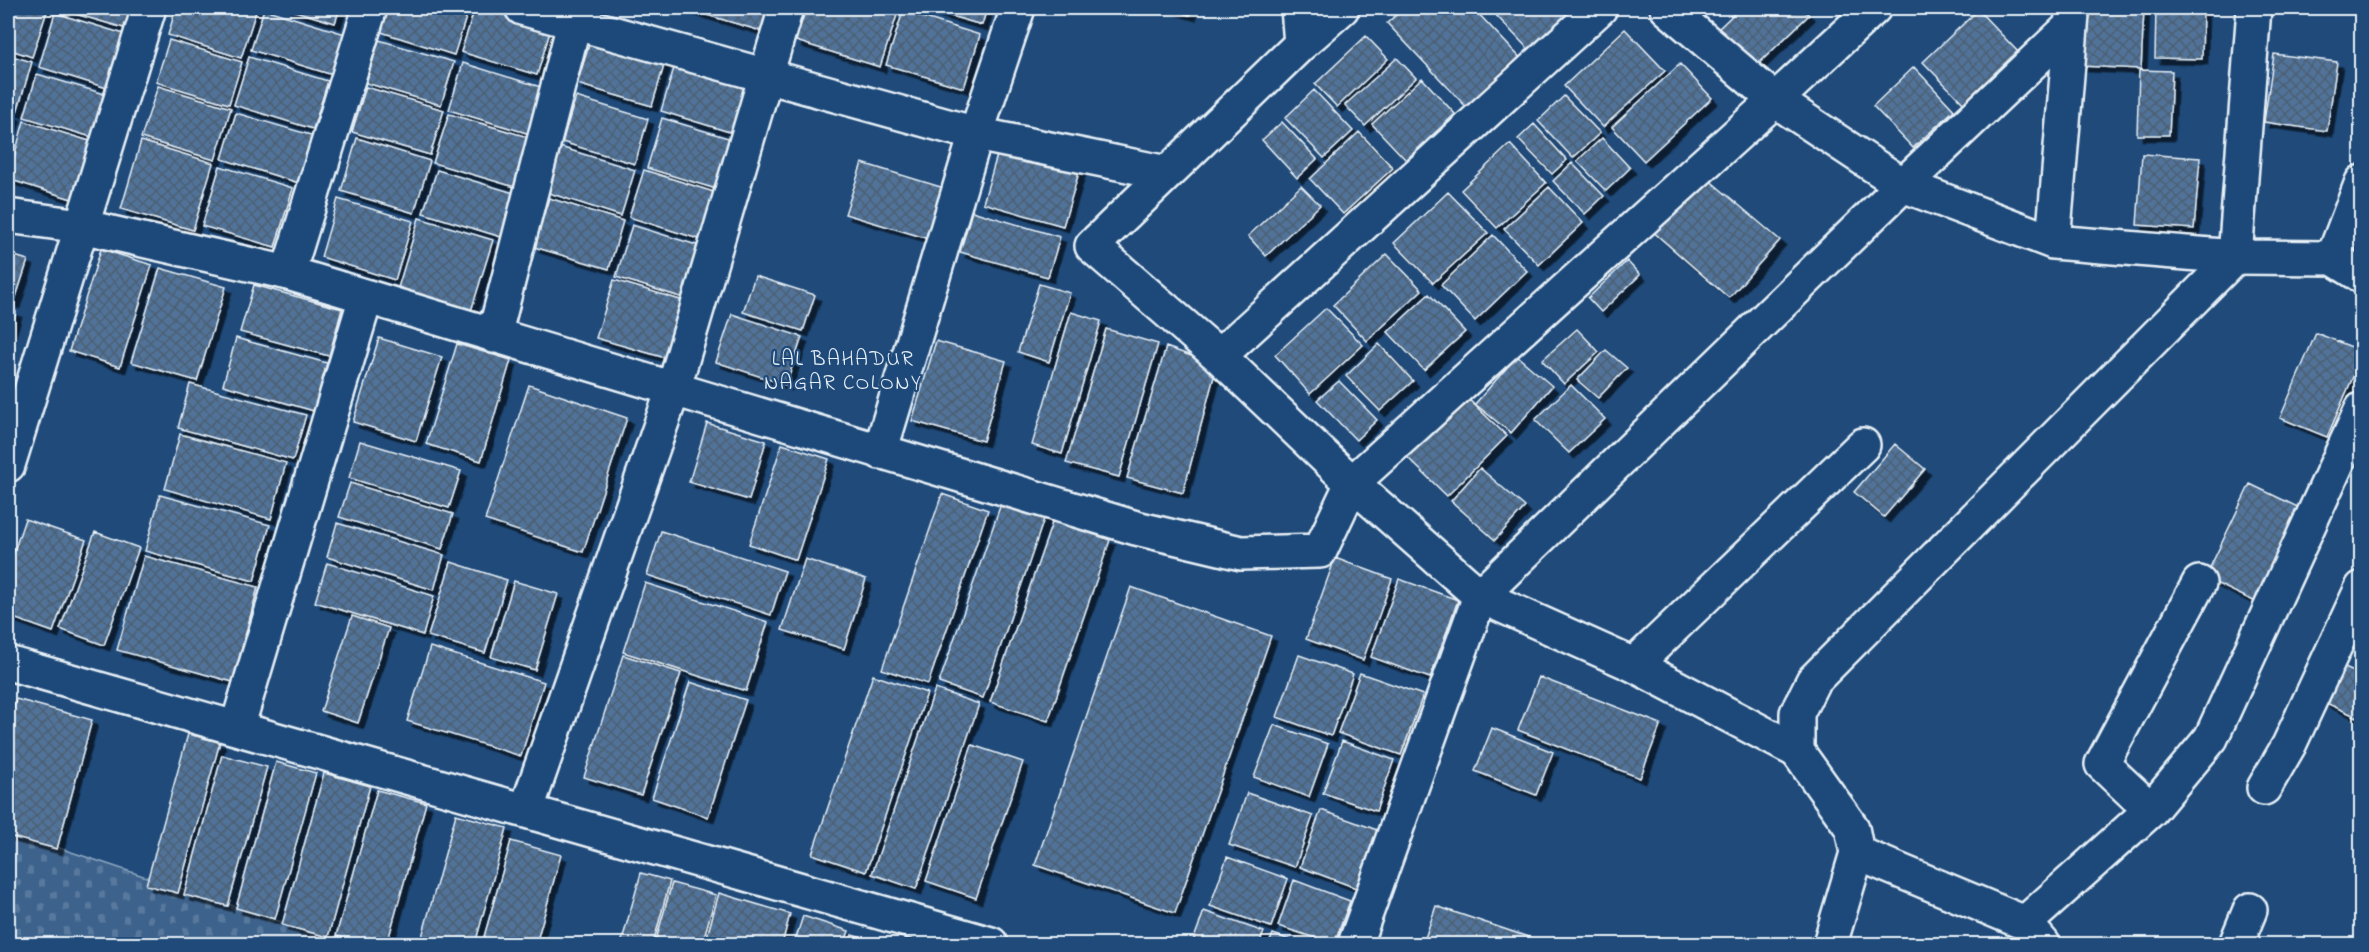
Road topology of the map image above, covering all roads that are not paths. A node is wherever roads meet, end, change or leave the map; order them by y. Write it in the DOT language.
graph roads {
  1 [pos="149,8"];
  2 [pos="370,8"];
  3 [pos="522,8"];
  4 [pos="786,8"];
  5 [pos="1017,8"];
  6 [pos="1298,8"];
  7 [pos="1342,8"];
  8 [pos="1600,8"];
  9 [pos="1667,8"];
  10 [pos="1874,8"];
  11 [pos="2254,8"];
  12 [pos="576,15"];
  13 [pos="2072,17"];
  14 [pos="1301,44"];
  15 [pos="765,74"];
  16 [pos="1775,100"];
  17 [pos="976,134"];
  18 [pos="1167,173"];
  19 [pos="2361,182"];
  20 [pos="1903,185"];
  21 [pos="8,216"];
  22 [pos="81,226"];
  23 [pos="2053,242"];
  24 [pos="2235,257"];
  25 [pos="2333,258"];
  26 [pos="288,273"];
  27 [pos="2361,276"];
  28 [pos="366,297"];
  29 [pos="494,336"];
  30 [pos="1219,356"];
  31 [pos="673,390"];
  32 [pos="2361,409"];
  33 [pos="1863,446"];
  34 [pos="880,452"];
  35 [pos="8,465"];
  36 [pos="1352,483"];
  37 [pos="2199,583"];
  38 [pos="2361,588"];
  39 [pos="1480,596"];
  40 [pos="8,663"];
  41 [pos="1634,665"];
  42 [pos="237,728"];
  43 [pos="1797,751"];
  44 [pos="2264,788"];
  45 [pos="2151,810"];
  46 [pos="526,811"];
  47 [pos="1857,853"];
  48 [pos="2250,910"];
  49 [pos="2034,934"];
  50 [pos="991,945"];
  51 [pos="1355,945"];
  52 [pos="1830,945"];
  53 [pos="2236,945"];
  1 -- 22 [label="street"];
  2 -- 26 [label="street"];
  3 -- 12 [label="street"];
  4 -- 15 [label="street"];
  5 -- 17 [label="street"];
  6 -- 14 [label="street"];
  7 -- 14 [label="street"];
  8 -- 30 [label="street"];
  9 -- 16 [label="street"];
  10 -- 16 [label="street"];
  11 -- 24 [label="street"];
  12 -- 15 [label="street"];
  12 -- 29 [label="street"];
  13 -- 20 [label="street"];
  13 -- 23 [label="street"];
  14 -- 18 [label="street"];
  15 -- 17 [label="street"];
  15 -- 31 [label="street"];
  16 -- 20 [label="street"];
  16 -- 36 [label="street"];
  17 -- 18 [label="street"];
  17 -- 34 [label="street"];
  18 -- 30 [label="street"];
  19 -- 25 [label="street"];
  20 -- 23 [label="street"];
  20 -- 39 [label="street"];
  21 -- 22 [label="street"];
  22 -- 26 [label="street"];
  22 -- 35 [label="street"];
  23 -- 24 [label="street"];
  24 -- 25 [label="street"];
  24 -- 43 [label="street"];
  25 -- 27 [label="street"];
  26 -- 28 [label="street"];
  28 -- 29 [label="street"];
  28 -- 42 [label="street"];
  29 -- 31 [label="street"];
  30 -- 36 [label="street"];
  31 -- 34 [label="street"];
  31 -- 46 [label="street"];
  32 -- 45 [label="street"];
  33 -- 41 [label="street"];
  34 -- 36 [label="street"];
  36 -- 39 [label="street"];
  37 -- 45 [label="street"];
  38 -- 44 [label="street"];
  39 -- 41 [label="street"];
  39 -- 51 [label="street"];
  40 -- 42 [label="street"];
  41 -- 43 [label="street"];
  42 -- 46 [label="street"];
  43 -- 47 [label="street"];
  45 -- 49 [label="street"];
  46 -- 50 [label="street"];
  47 -- 49 [label="street"];
  47 -- 52 [label="street"];
  48 -- 53 [label="street"];
}
